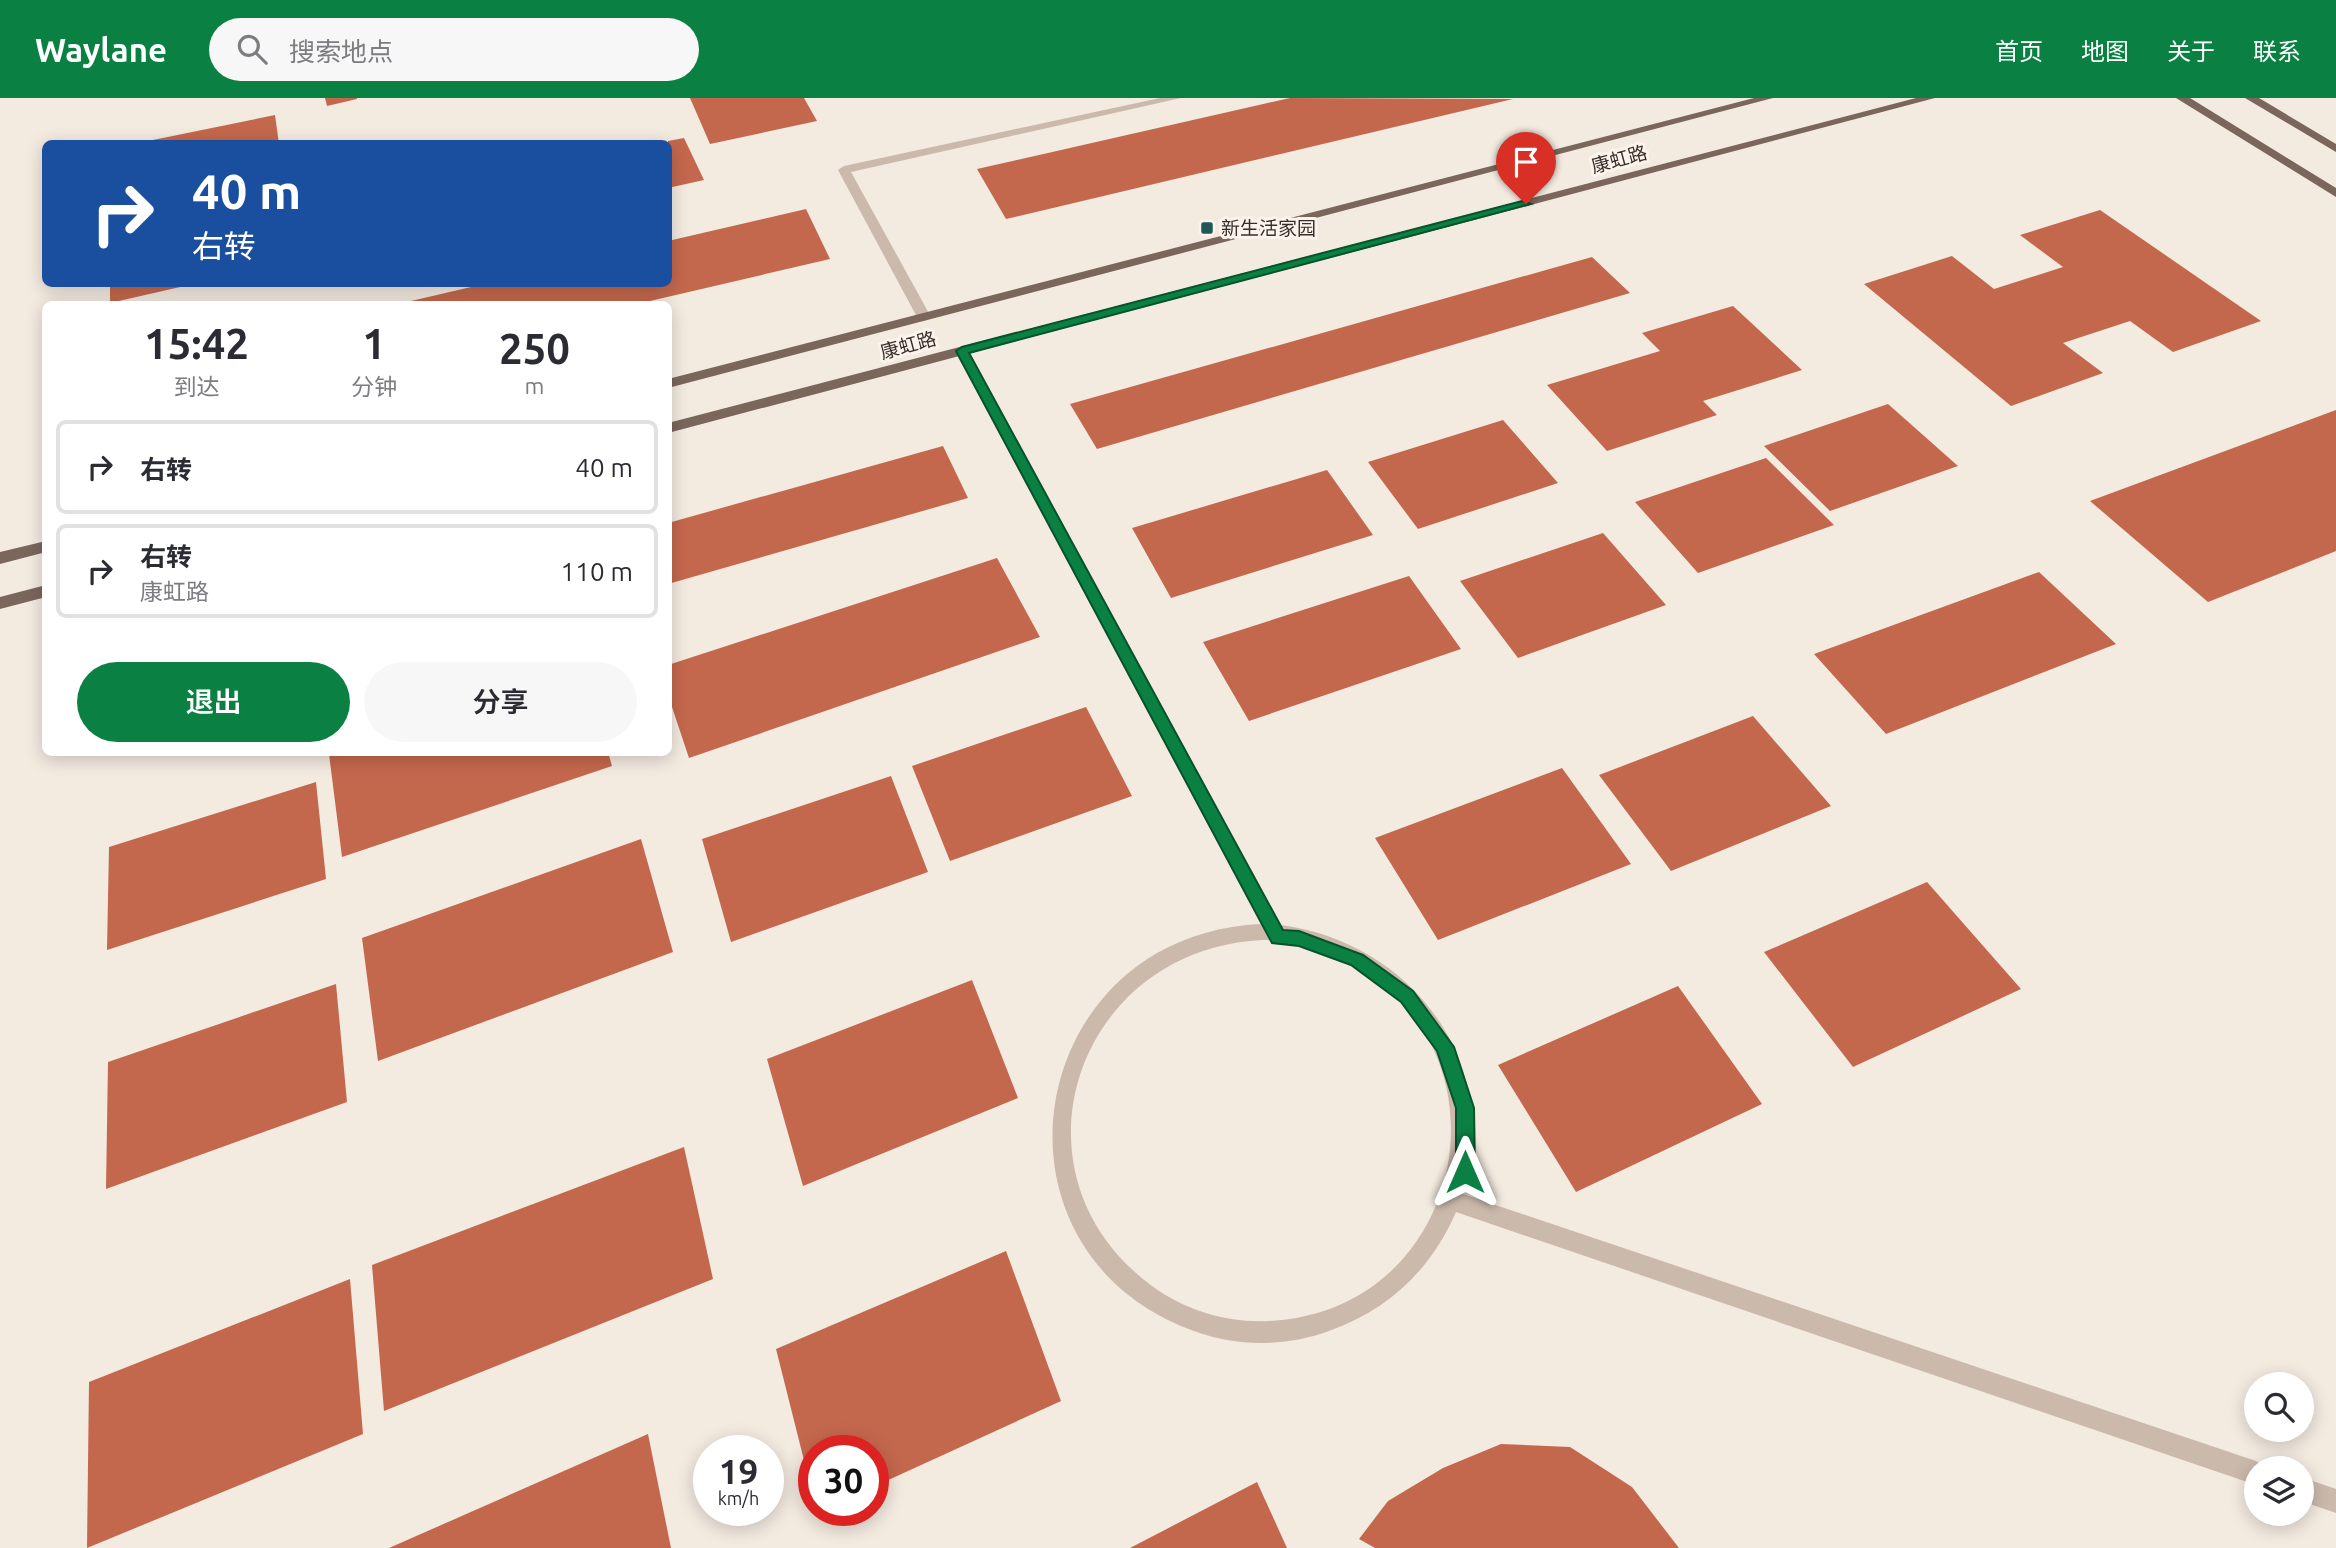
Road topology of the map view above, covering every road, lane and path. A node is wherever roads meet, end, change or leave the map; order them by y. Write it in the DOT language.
graph roads {
  1 [pos="1175,98"];
  2 [pos="1767,98"];
  3 [pos="1929,98"];
  4 [pos="2182,98"];
  5 [pos="2251,98"];
  6 [pos="2336,149"];
  7 [pos="2336,193"];
  8 [pos="924,317"];
  9 [pos="962,351"];
  10 [pos="672,383"];
  11 [pos="672,427"];
  12 [pos="42,547"];
  13 [pos="0,558"];
  14 [pos="42,592"];
  15 [pos="0,603"];
  16 [pos="1278,937"];
  17 [pos="1454,1202"];
  18 [pos="2244,1470"];
  19 [pos="2314,1493"];
  20 [pos="2336,1501"];
  1 -- 8 [label="street"];
  2 -- 8 [label="main road, 康虹路"];
  3 -- 9 [label="main road, 康虹路"];
  4 -- 7 [label="main road"];
  5 -- 6 [label="main road"];
  8 -- 10 [label="main road, 康虹路"];
  9 -- 11 [label="main road, 康虹路"];
  9 -- 16 [label="street"];
  12 -- 13 [label="main road"];
  14 -- 15 [label="main road"];
  16 -- 17 [label="street"];
  16 -- 17 [label="street"];
  17 -- 18 [label="street"];
  19 -- 20 [label="street"];
}
